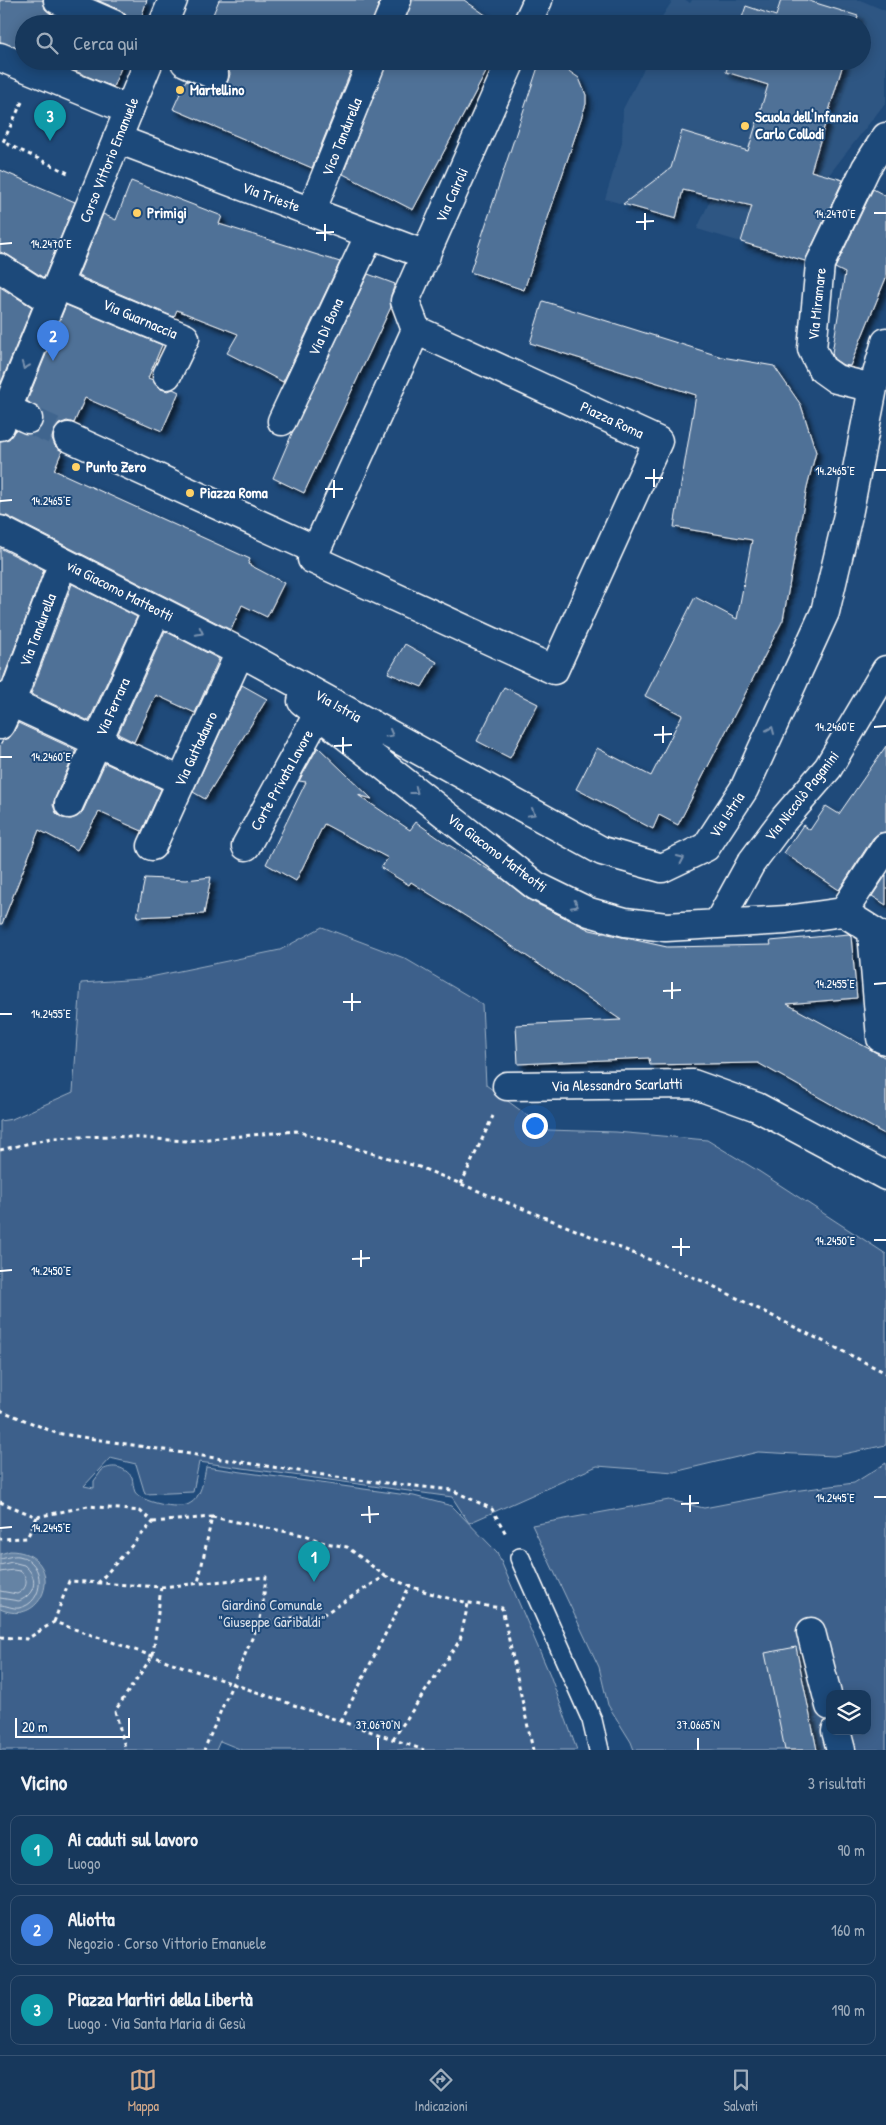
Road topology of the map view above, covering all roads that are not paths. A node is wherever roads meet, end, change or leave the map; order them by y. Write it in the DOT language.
graph roads {
  1 [pos="58,0"];
  2 [pos="173,0"];
  3 [pos="397,0"];
  4 [pos="538,0"];
  5 [pos="92,15"];
  6 [pos="167,15"];
  7 [pos="391,15"];
  8 [pos="531,15"];
  9 [pos="0,58"];
  10 [pos="15,64"];
  11 [pos="31,70"];
  12 [pos="145,70"];
  13 [pos="202,70"];
  14 [pos="368,70"];
  15 [pos="507,70"];
  16 [pos="214,75"];
  17 [pos="129,110"];
  18 [pos="886,137"];
  19 [pos="117,139"];
  20 [pos="312,212"];
  21 [pos="370,234"];
  22 [pos="426,255"];
  23 [pos="0,268"];
  24 [pos="54,293"];
  25 [pos="416,330"];
  26 [pos="886,342"];
  27 [pos="167,375"];
  28 [pos="873,388"];
  29 [pos="12,418"];
  30 [pos="282,421"];
  31 [pos="68,437"];
  32 [pos="0,530"];
  33 [pos="316,550"];
  34 [pos="63,562"];
  35 [pos="157,610"];
  36 [pos="240,652"];
  37 [pos="886,670"];
  38 [pos="4,708"];
  39 [pos="318,714"];
  40 [pos="97,742"];
  41 [pos="181,781"];
  42 [pos="69,804"];
  43 [pos="152,846"];
  44 [pos="246,846"];
  45 [pos="886,847"];
  46 [pos="843,912"];
  47 [pos="718,923"];
  48 [pos="879,935"];
  49 [pos="886,1040"];
  50 [pos="507,1086"];
  51 [pos="886,1176"];
  52 [pos="520,1558"];
  53 [pos="811,1632"];
  54 [pos="826,1690"];
  55 [pos="837,1735"];
  56 [pos="599,1750"];
  57 [pos="841,1750"];
  1 -- 5 [label="street"];
  2 -- 6 [label="street"];
  3 -- 7 [label="street"];
  4 -- 8 [label="street"];
  9 -- 10 [label="street"];
  11 -- 17 [label="street"];
  12 -- 17 [label="street, Corso Vittorio Emanuele"];
  13 -- 16 [label="street"];
  14 -- 20 [label="street, Vico Tandurella"];
  15 -- 22 [label="street, Via Cairoli"];
  17 -- 19 [label="street, Corso Vittorio Emanuele"];
  18 -- 28 [label="street, Via Miramare"];
  19 -- 20 [label="street, Via Trieste"];
  19 -- 24 [label="street, Corso Vittorio Emanuele"];
  20 -- 21 [label="street, Via Trieste"];
  21 -- 22 [label="street, Via Trieste"];
  21 -- 30 [label="street, Via Di Bona"];
  22 -- 25 [label="street, Via Cairoli"];
  23 -- 24 [label="street"];
  24 -- 27 [label="street, Via Guarnaccia"];
  24 -- 29 [label="street, Corso Vittorio Emanuele, one-way"];
  25 -- 33 [label="street"];
  25 -- 33 [label="street, Piazza Roma"];
  26 -- 28 [label="street, Via Istria"];
  36 -- 28 [label="street, Via Istria, one-way"];
  31 -- 33 [label="street"];
  32 -- 34 [label="street, via Giacomo Matteotti"];
  34 -- 35 [label="street, via Giacomo Matteotti"];
  34 -- 38 [label="street, Via Tandurella"];
  35 -- 36 [label="street, via Giacomo Matteotti, one-way"];
  35 -- 40 [label="street, Via Ferrara"];
  36 -- 39 [label="street, Via Giacomo Matteotti"];
  36 -- 41 [label="street, Via Guttadauro"];
  37 -- 47 [label="street, Via Niccolò Paganini"];
  38 -- 40 [label="street"];
  39 -- 44 [label="street, Corte Privata Lavore"];
  39 -- 47 [label="street, Via Giacomo Matteotti, one-way"];
  40 -- 41 [label="street"];
  40 -- 42 [label="street, Via Ferrara"];
  41 -- 43 [label="street, Via Guttadauro"];
  45 -- 46 [label="street"];
  46 -- 47 [label="street, Via Giacomo Matteotti"];
  46 -- 48 [label="street"];
  48 -- 49 [label="street"];
  50 -- 51 [label="street, Via Alessandro Scarlatti"];
  52 -- 56 [label="lane"];
  53 -- 54 [label="street"];
  55 -- 57 [label="street"];
}
